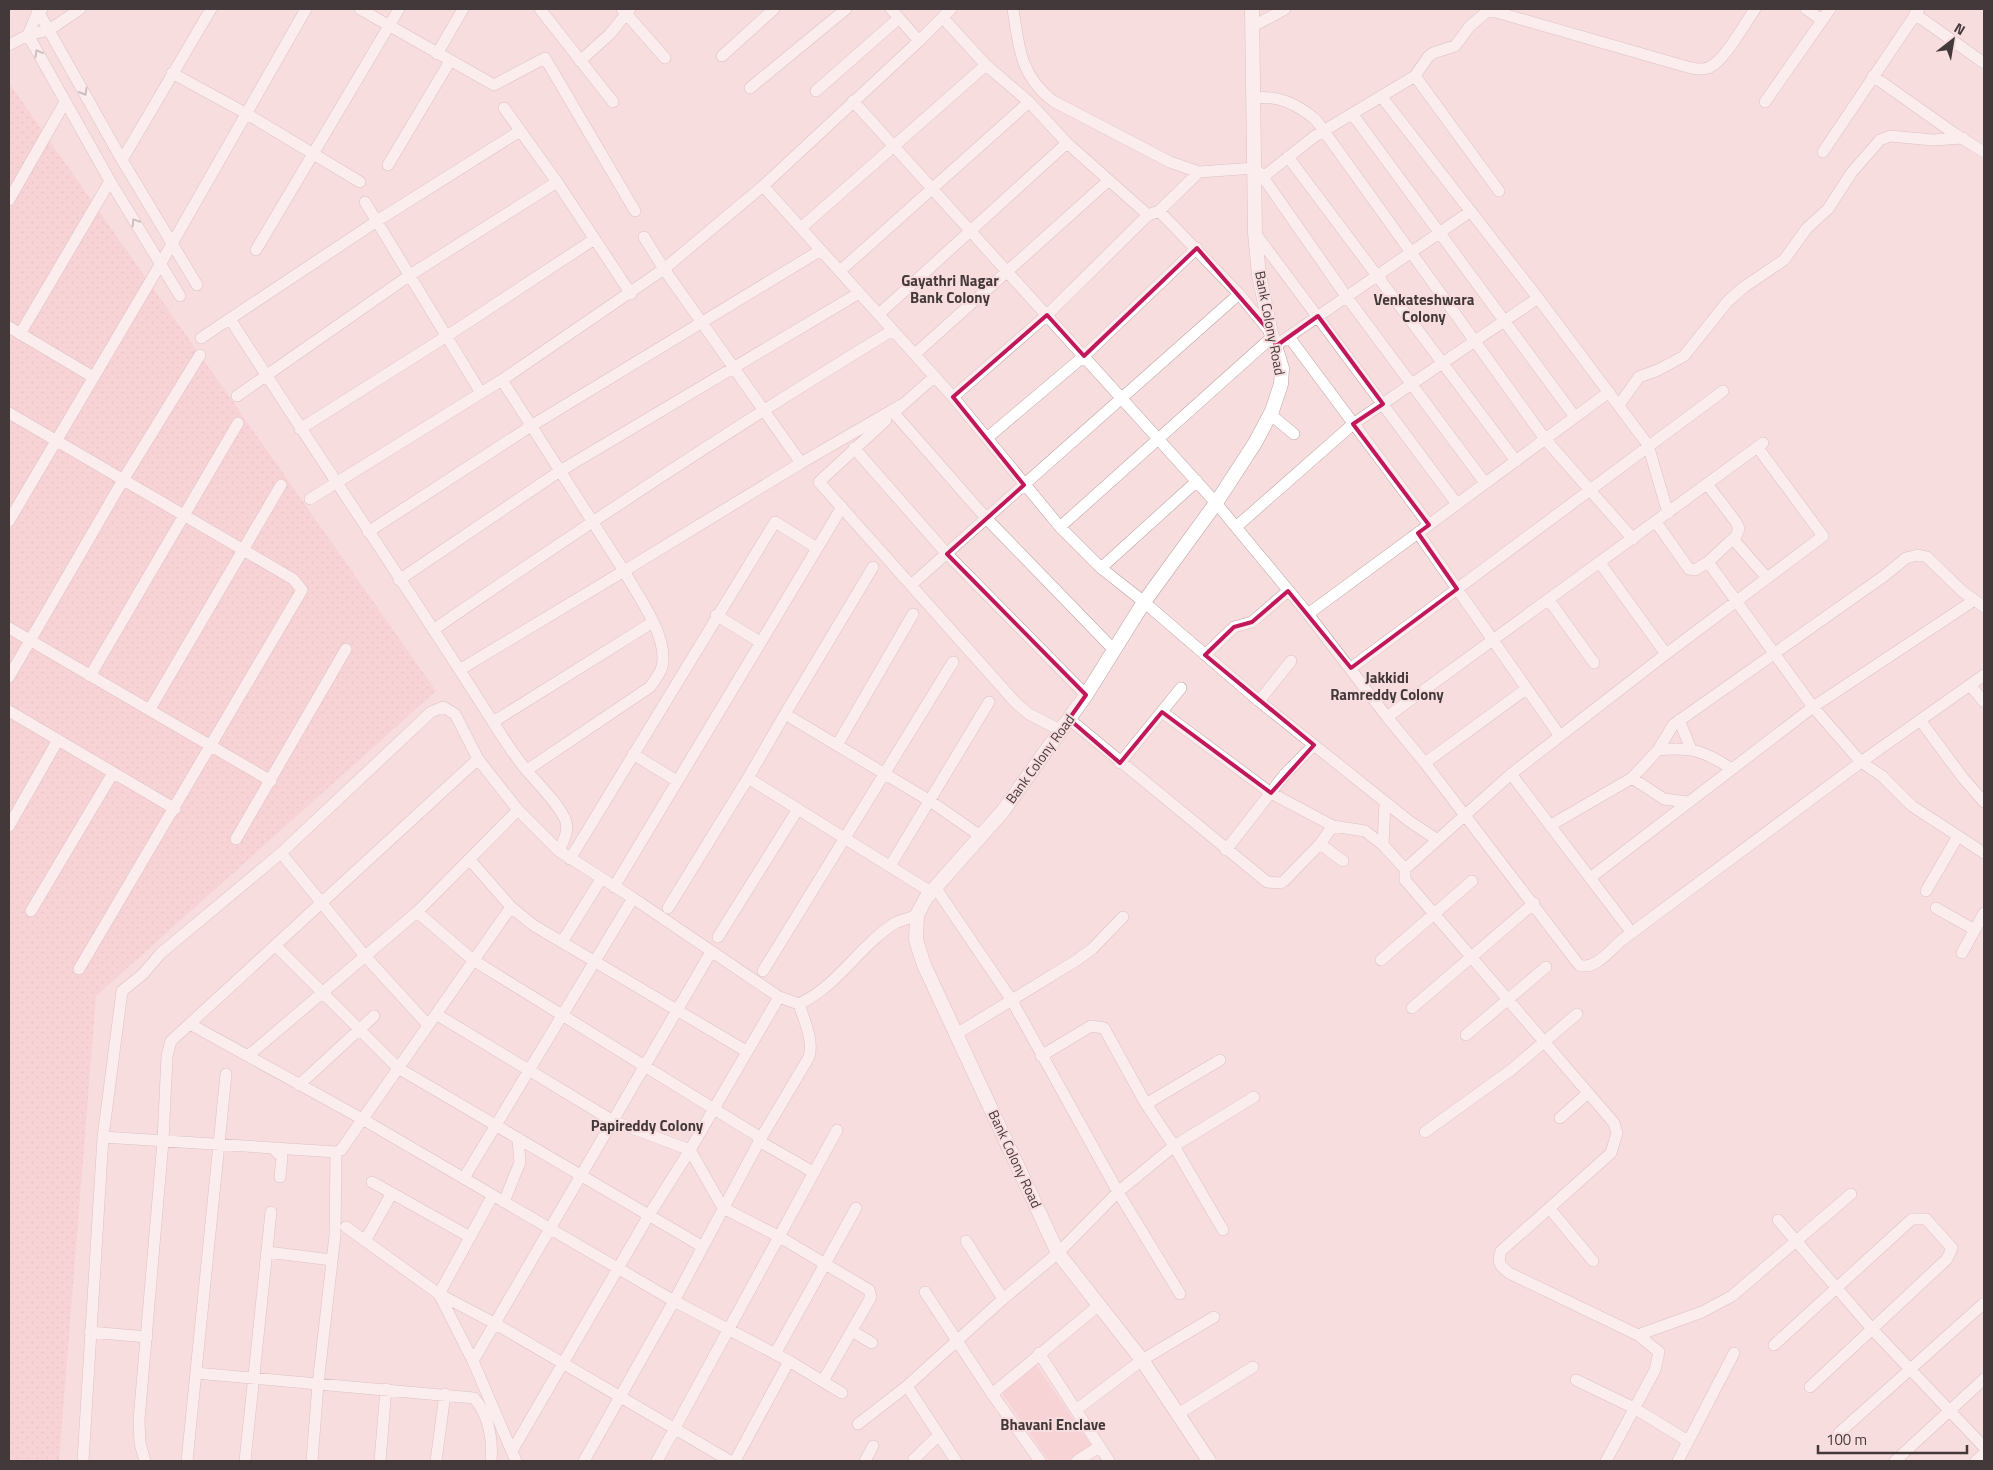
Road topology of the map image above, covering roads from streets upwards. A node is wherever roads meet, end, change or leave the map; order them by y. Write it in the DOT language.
graph roads {
  1 [pos="80,9"];
  2 [pos="211,9"];
  3 [pos="306,9"];
  4 [pos="360,9"];
  5 [pos="399,9"];
  6 [pos="463,9"];
  7 [pos="540,9"];
  8 [pos="774,9"];
  9 [pos="846,9"];
  10 [pos="891,9"];
  11 [pos="1013,9"];
  12 [pos="1252,9"];
  13 [pos="1285,9"];
  14 [pos="1490,9"];
  15 [pos="1755,9"];
  16 [pos="1806,9"];
  17 [pos="1830,9"];
  18 [pos="40,10"];
  19 [pos="626,10"];
  20 [pos="1917,11"];
  21 [pos="947,13"];
  22 [pos="899,18"];
  23 [pos="1822,20"];
  24 [pos="389,26"];
  25 [pos="1252,27"];
  26 [pos="49,30"];
  27 [pos="28,35"];
  28 [pos="920,41"];
  29 [pos="9,44"];
  30 [pos="437,54"];
  31 [pos="722,56"];
  32 [pos="665,58"];
  33 [pos="450,61"];
  34 [pos="580,61"];
  35 [pos="1984,63"];
  36 [pos="986,64"];
  37 [pos="172,73"];
  38 [pos="1415,76"];
  39 [pos="1874,76"];
  40 [pos="750,88"];
  41 [pos="816,91"];
  42 [pos="1381,96"];
  43 [pos="1254,98"];
  44 [pos="853,101"];
  45 [pos="65,102"];
  46 [pos="614,102"];
  47 [pos="1029,102"];
  48 [pos="1765,102"];
  49 [pos="504,108"];
  50 [pos="247,114"];
  51 [pos="1353,115"];
  52 [pos="520,131"];
  53 [pos="1322,131"];
  54 [pos="1963,138"];
  55 [pos="1066,143"];
  56 [pos="894,147"];
  57 [pos="1823,152"];
  58 [pos="1984,152"];
  59 [pos="314,154"];
  60 [pos="1288,157"];
  61 [pos="122,160"];
  62 [pos="388,165"];
  63 [pos="1199,172"];
  64 [pos="1259,172"];
  65 [pos="110,181"];
  66 [pos="1108,181"];
  67 [pos="360,182"];
  68 [pos="557,182"];
  69 [pos="763,186"];
  70 [pos="932,189"];
  71 [pos="1499,191"];
  72 [pos="9,200"];
  73 [pos="365,202"];
  74 [pos="635,211"];
  75 [pos="1471,211"];
  76 [pos="1153,213"];
  77 [pos="377,221"];
  78 [pos="802,228"];
  79 [pos="971,231"];
  80 [pos="1440,232"];
  81 [pos="1255,233"];
  82 [pos="644,237"];
  83 [pos="593,240"];
  84 [pos="172,243"];
  85 [pos="1197,248"];
  86 [pos="256,250"];
  87 [pos="821,250"];
  88 [pos="1409,253"];
  89 [pos="161,263"];
  90 [pos="664,269"];
  91 [pos="840,271"];
  92 [pos="1008,272"];
  93 [pos="410,275"];
  94 [pos="1378,275"];
  95 [pos="197,285"];
  96 [pos="859,293"];
  97 [pos="630,294"];
  98 [pos="1238,294"];
  99 [pos="180,296"];
  100 [pos="1346,296"];
  101 [pos="1538,298"];
  102 [pos="879,314"];
  103 [pos="1046,315"];
  104 [pos="1318,316"];
  105 [pos="230,319"];
  106 [pos="1505,320"];
  107 [pos="702,324"];
  108 [pos="9,327"];
  109 [pos="893,330"];
  110 [pos="20,334"];
  111 [pos="447,336"];
  112 [pos="1288,337"];
  113 [pos="201,338"];
  114 [pos="1273,339"];
  115 [pos="1474,342"];
  116 [pos="915,354"];
  117 [pos="200,355"];
  118 [pos="1084,356"];
  119 [pos="1444,362"];
  120 [pos="733,368"];
  121 [pos="266,376"];
  122 [pos="93,377"];
  123 [pos="934,377"];
  124 [pos="502,380"];
  125 [pos="1412,384"];
  126 [pos="1723,391"];
  127 [pos="1609,392"];
  128 [pos="482,393"];
  129 [pos="237,396"];
  130 [pos="953,397"];
  131 [pos="1122,398"];
  132 [pos="903,404"];
  133 [pos="1383,404"];
  134 [pos="1619,405"];
  135 [pos="763,410"];
  136 [pos="9,413"];
  137 [pos="894,413"];
  138 [pos="1270,414"];
  139 [pos="1575,416"];
  140 [pos="238,423"];
  141 [pos="1353,424"];
  142 [pos="531,426"];
  143 [pos="300,429"];
  144 [pos="1294,434"];
  145 [pos="987,438"];
  146 [pos="1159,439"];
  147 [pos="1545,439"];
  148 [pos="56,441"];
  149 [pos="1648,445"];
  150 [pos="854,448"];
  151 [pos="1516,460"];
  152 [pos="801,463"];
  153 [pos="560,471"];
  154 [pos="123,480"];
  155 [pos="1198,481"];
  156 [pos="335,483"];
  157 [pos="1485,483"];
  158 [pos="1707,484"];
  159 [pos="281,485"];
  160 [pos="1024,485"];
  161 [pos="1588,490"];
  162 [pos="310,499"];
  163 [pos="1216,503"];
  164 [pos="1457,504"];
  165 [pos="842,507"];
  166 [pos="1668,513"];
  167 [pos="183,515"];
  168 [pos="986,518"];
  169 [pos="9,521"];
  170 [pos="590,521"];
  171 [pos="1656,522"];
  172 [pos="1428,525"];
  173 [pos="1060,527"];
  174 [pos="1236,527"];
  175 [pos="368,532"];
  176 [pos="1418,533"];
  177 [pos="1632,539"];
  178 [pos="1733,539"];
  179 [pos="817,548"];
  180 [pos="242,549"];
  181 [pos="947,554"];
  182 [pos="1708,562"];
  183 [pos="1600,563"];
  184 [pos="873,567"];
  185 [pos="1101,568"];
  186 [pos="624,571"];
  187 [pos="1767,578"];
  188 [pos="399,580"];
  189 [pos="911,585"];
  190 [pos="1456,589"];
  191 [pos="1288,591"];
  192 [pos="1549,600"];
  193 [pos="1973,601"];
  194 [pos="1144,602"];
  195 [pos="1738,602"];
  196 [pos="1984,607"];
  197 [pos="913,614"];
  198 [pos="1308,614"];
  199 [pos="716,615"];
  200 [pos="654,622"];
  201 [pos="9,628"];
  202 [pos="433,630"];
  203 [pos="30,640"];
  204 [pos="760,642"];
  205 [pos="1492,642"];
  206 [pos="346,649"];
  207 [pos="1115,651"];
  208 [pos="1666,654"];
  209 [pos="1774,654"];
  210 [pos="1205,655"];
  211 [pos="953,662"];
  212 [pos="1291,662"];
  213 [pos="1594,663"];
  214 [pos="1351,668"];
  215 [pos="461,669"];
  216 [pos="1984,675"];
  217 [pos="90,676"];
  218 [pos="9,677"];
  219 [pos="1970,685"];
  220 [pos="1181,688"];
  221 [pos="1526,690"];
  222 [pos="1086,695"];
  223 [pos="1259,701"];
  224 [pos="988,702"];
  225 [pos="1984,702"];
  226 [pos="1813,706"];
  227 [pos="150,710"];
  228 [pos="9,711"];
  229 [pos="1162,712"];
  230 [pos="785,714"];
  231 [pos="1387,717"];
  232 [pos="1679,720"];
  233 [pos="1920,720"];
  234 [pos="493,722"];
  235 [pos="1065,724"];
  236 [pos="1560,736"];
  237 [pos="58,740"];
  238 [pos="211,745"];
  239 [pos="837,745"];
  240 [pos="1314,745"];
  241 [pos="1691,749"];
  242 [pos="1658,750"];
  243 [pos="633,754"];
  244 [pos="478,759"];
  245 [pos="1861,762"];
  246 [pos="1120,763"];
  247 [pos="1425,763"];
  248 [pos="1730,768"];
  249 [pos="526,770"];
  250 [pos="113,773"];
  251 [pos="883,773"];
  252 [pos="1511,774"];
  253 [pos="748,778"];
  254 [pos="1632,778"];
  255 [pos="270,781"];
  256 [pos="677,781"];
  257 [pos="1271,793"];
  258 [pos="930,801"];
  259 [pos="1385,802"];
  260 [pos="1686,802"];
  261 [pos="1984,802"];
  262 [pos="175,809"];
  263 [pos="798,809"];
  264 [pos="518,810"];
  265 [pos="1465,815"];
  266 [pos="1551,825"];
  267 [pos="9,826"];
  268 [pos="1333,826"];
  269 [pos="982,836"];
  270 [pos="1958,836"];
  271 [pos="844,838"];
  272 [pos="236,839"];
  273 [pos="1436,839"];
  274 [pos="1320,844"];
  275 [pos="1383,845"];
  276 [pos="1226,850"];
  277 [pos="558,851"];
  278 [pos="281,853"];
  279 [pos="1984,853"];
  280 [pos="570,859"];
  281 [pos="470,860"];
  282 [pos="1343,861"];
  283 [pos="890,866"];
  284 [pos="1405,869"];
  285 [pos="1590,878"];
  286 [pos="601,879"];
  287 [pos="1472,881"];
  288 [pos="614,887"];
  289 [pos="933,890"];
  290 [pos="1926,891"];
  291 [pos="633,898"];
  292 [pos="321,901"];
  293 [pos="1534,903"];
  294 [pos="511,908"];
  295 [pos="668,908"];
  296 [pos="1936,908"];
  297 [pos="31,911"];
  298 [pos="417,912"];
  299 [pos="1435,912"];
  300 [pos="1984,913"];
  301 [pos="917,915"];
  302 [pos="1123,917"];
  303 [pos="1975,930"];
  304 [pos="1632,933"];
  305 [pos="718,937"];
  306 [pos="562,942"];
  307 [pos="276,946"];
  308 [pos="711,952"];
  309 [pos="1962,953"];
  310 [pos="364,956"];
  311 [pos="1472,956"];
  312 [pos="473,960"];
  313 [pos="1381,960"];
  314 [pos="595,962"];
  315 [pos="1546,967"];
  316 [pos="79,969"];
  317 [pos="763,971"];
  318 [pos="323,992"];
  319 [pos="779,997"];
  320 [pos="1011,999"];
  321 [pos="1509,999"];
  322 [pos="799,1004"];
  323 [pos="1412,1008"];
  324 [pos="677,1011"];
  325 [pos="436,1014"];
  326 [pos="1576,1014"];
  327 [pos="563,1015"];
  328 [pos="374,1016"];
  329 [pos="190,1024"];
  330 [pos="428,1025"];
  331 [pos="359,1029"];
  332 [pos="958,1033"];
  333 [pos="1466,1035"];
  334 [pos="1544,1042"];
  335 [pos="746,1051"];
  336 [pos="248,1056"];
  337 [pos="1041,1056"];
  338 [pos="1220,1060"];
  339 [pos="644,1066"];
  340 [pos="398,1068"];
  341 [pos="529,1070"];
  342 [pos="226,1074"];
  343 [pos="300,1085"];
  344 [pos="1588,1093"];
  345 [pos="1254,1097"];
  346 [pos="1146,1104"];
  347 [pos="714,1109"];
  348 [pos="1560,1118"];
  349 [pos="364,1120"];
  350 [pos="613,1121"];
  351 [pos="496,1125"];
  352 [pos="836,1130"];
  353 [pos="1425,1132"];
  354 [pos="102,1137"];
  355 [pos="518,1138"];
  356 [pos="760,1140"];
  357 [pos="163,1141"];
  358 [pos="221,1145"];
  359 [pos="1174,1146"];
  360 [pos="272,1148"];
  361 [pos="690,1150"];
  362 [pos="336,1152"];
  363 [pos="813,1172"];
  364 [pos="580,1175"];
  365 [pos="280,1177"];
  366 [pos="464,1178"];
  367 [pos="372,1182"];
  368 [pos="1118,1192"];
  369 [pos="392,1193"];
  370 [pos="1851,1194"];
  371 [pos="493,1195"];
  372 [pos="504,1202"];
  373 [pos="723,1208"];
  374 [pos="856,1208"];
  375 [pos="1550,1209"];
  376 [pos="271,1212"];
  377 [pos="649,1215"];
  378 [pos="1778,1220"];
  379 [pos="346,1227"];
  380 [pos="549,1229"];
  381 [pos="1223,1230"];
  382 [pos="778,1236"];
  383 [pos="470,1237"];
  384 [pos="966,1240"];
  385 [pos="365,1241"];
  386 [pos="1797,1242"];
  387 [pos="703,1247"];
  388 [pos="267,1252"];
  389 [pos="1058,1253"];
  390 [pos="332,1260"];
  391 [pos="1593,1261"];
  392 [pos="825,1264"];
  393 [pos="617,1269"];
  394 [pos="1837,1287"];
  395 [pos="925,1292"];
  396 [pos="439,1294"];
  397 [pos="1180,1294"];
  398 [pos="1003,1299"];
  399 [pos="674,1302"];
  400 [pos="1983,1304"];
  401 [pos="1099,1305"];
  402 [pos="1214,1317"];
  403 [pos="494,1323"];
  404 [pos="727,1329"];
  405 [pos="1872,1329"];
  406 [pos="852,1331"];
  407 [pos="90,1332"];
  408 [pos="1638,1335"];
  409 [pos="147,1337"];
  410 [pos="957,1342"];
  411 [pos="872,1343"];
  412 [pos="1774,1345"];
  413 [pos="1039,1353"];
  414 [pos="1734,1353"];
  415 [pos="775,1354"];
  416 [pos="1142,1360"];
  417 [pos="473,1361"];
  418 [pos="789,1361"];
  419 [pos="562,1364"];
  420 [pos="1254,1367"];
  421 [pos="1911,1369"];
  422 [pos="196,1373"];
  423 [pos="254,1378"];
  424 [pos="1984,1379"];
  425 [pos="1576,1380"];
  426 [pos="823,1381"];
  427 [pos="318,1384"];
  428 [pos="907,1386"];
  429 [pos="1810,1387"];
  430 [pos="386,1389"];
  431 [pos="842,1393"];
  432 [pos="445,1394"];
  433 [pos="992,1394"];
  434 [pos="619,1397"];
  435 [pos="1634,1408"];
  436 [pos="1076,1410"];
  437 [pos="1950,1411"];
  438 [pos="1178,1414"];
  439 [pos="858,1424"];
  440 [pos="675,1428"];
  441 [pos="1840,1434"];
  442 [pos="938,1436"];
  443 [pos="1688,1441"];
  444 [pos="873,1446"];
  445 [pos="1098,1447"];
  446 [pos="1984,1447"];
  447 [pos="1984,1454"];
  448 [pos="514,1456"];
  449 [pos="914,1459"];
  450 [pos="1206,1460"];
  451 [pos="83,1461"];
  452 [pos="145,1461"];
  453 [pos="187,1461"];
  454 [pos="245,1461"];
  455 [pos="312,1461"];
  456 [pos="380,1461"];
  457 [pos="436,1461"];
  458 [pos="491,1461"];
  459 [pos="584,1461"];
  460 [pos="657,1461"];
  461 [pos="730,1461"];
  462 [pos="735,1461"];
  463 [pos="865,1461"];
  464 [pos="956,1461"];
  465 [pos="1040,1461"];
  466 [pos="1077,1461"];
  467 [pos="1109,1461"];
  468 [pos="1606,1461"];
  469 [pos="1678,1461"];
  470 [pos="1895,1461"];
  471 [pos="1976,1461"];
  1 -- 26 [label="street"];
  2 -- 37 [label="street"];
  3 -- 50 [label="street"];
  4 -- 24 [label="street"];
  5 -- 24 [label="street"];
  6 -- 30 [label="street"];
  7 -- 34 [label="street"];
  8 -- 31 [label="street"];
  9 -- 40 [label="street"];
  10 -- 22 [label="street"];
  11 -- 63 [label="street"];
  12 -- 25 [label="street, Bank Colony Road"];
  13 -- 25 [label="street"];
  14 -- 15 [label="street"];
  14 -- 38 [label="street"];
  16 -- 23 [label="street"];
  17 -- 23 [label="street"];
  18 -- 26 [label="street"];
  18 -- 27 [label="street"];
  19 -- 32 [label="street"];
  19 -- 34 [label="street"];
  20 -- 35 [label="street"];
  20 -- 39 [label="street"];
  21 -- 28 [label="street"];
  21 -- 36 [label="street"];
  22 -- 28 [label="street"];
  22 -- 41 [label="street"];
  23 -- 48 [label="street"];
  24 -- 30 [label="street"];
  24 -- 59 [label="street"];
  25 -- 43 [label="street, Bank Colony Road"];
  26 -- 27 [label="street"];
  26 -- 61 [label="street, one-way"];
  27 -- 29 [label="street"];
  45 -- 27 [label="street, one-way"];
  28 -- 44 [label="street"];
  30 -- 33 [label="street"];
  33 -- 62 [label="street"];
  33 -- 74 [label="street"];
  34 -- 46 [label="street"];
  36 -- 47 [label="street"];
  36 -- 56 [label="street"];
  37 -- 50 [label="street"];
  37 -- 61 [label="street"];
  38 -- 42 [label="street"];
  38 -- 71 [label="street"];
  39 -- 54 [label="street"];
  39 -- 57 [label="street"];
  42 -- 51 [label="street"];
  42 -- 75 [label="street"];
  43 -- 53 [label="street"];
  43 -- 64 [label="street, Bank Colony Road"];
  44 -- 56 [label="street"];
  44 -- 69 [label="street"];
  45 -- 65 [label="street"];
  45 -- 72 [label="street"];
  47 -- 55 [label="street"];
  47 -- 70 [label="street"];
  49 -- 52 [label="street"];
  50 -- 59 [label="street"];
  50 -- 84 [label="street"];
  51 -- 53 [label="street"];
  51 -- 80 [label="street"];
  52 -- 68 [label="street"];
  52 -- 77 [label="street"];
  53 -- 60 [label="street"];
  53 -- 88 [label="street"];
  54 -- 58 [label="street"];
  54 -- 134 [label="street"];
  55 -- 66 [label="street"];
  55 -- 79 [label="street"];
  56 -- 70 [label="street"];
  56 -- 78 [label="street"];
  59 -- 67 [label="street"];
  59 -- 86 [label="street"];
  60 -- 64 [label="street"];
  60 -- 94 [label="street"];
  61 -- 84 [label="street"];
  63 -- 64 [label="street"];
  63 -- 76 [label="street"];
  64 -- 81 [label="street, Bank Colony Road"];
  64 -- 100 [label="street"];
  89 -- 65 [label="street, one-way"];
  65 -- 110 [label="street"];
  66 -- 76 [label="street"];
  66 -- 92 [label="street"];
  68 -- 83 [label="street"];
  68 -- 93 [label="street"];
  69 -- 78 [label="street"];
  69 -- 90 [label="street"];
  70 -- 79 [label="street"];
  70 -- 91 [label="street"];
  73 -- 77 [label="street"];
  75 -- 80 [label="street"];
  75 -- 101 [label="street"];
  76 -- 85 [label="street"];
  76 -- 103 [label="street"];
  77 -- 93 [label="street"];
  77 -- 105 [label="street"];
  78 -- 87 [label="street"];
  79 -- 92 [label="street"];
  79 -- 102 [label="street"];
  80 -- 88 [label="street"];
  80 -- 106 [label="street"];
  81 -- 104 [label="street"];
  81 -- 114 [label="street, Bank Colony Road"];
  82 -- 90 [label="street"];
  83 -- 97 [label="street"];
  83 -- 111 [label="street"];
  84 -- 89 [label="street"];
  84 -- 95 [label="street"];
  85 -- 98 [label="street"];
  85 -- 118 [label="street"];
  87 -- 91 [label="street"];
  87 -- 107 [label="street"];
  88 -- 94 [label="street"];
  88 -- 115 [label="street"];
  89 -- 99 [label="street"];
  89 -- 122 [label="street"];
  90 -- 97 [label="street"];
  90 -- 107 [label="street"];
  91 -- 96 [label="street"];
  92 -- 103 [label="street"];
  92 -- 116 [label="street"];
  93 -- 111 [label="street"];
  93 -- 121 [label="street"];
  94 -- 100 [label="street"];
  94 -- 119 [label="street"];
  96 -- 102 [label="street"];
  96 -- 120 [label="street"];
  97 -- 124 [label="street"];
  98 -- 114 [label="street"];
  98 -- 131 [label="street"];
  100 -- 104 [label="street"];
  100 -- 125 [label="street"];
  101 -- 106 [label="street"];
  101 -- 127 [label="street"];
  102 -- 109 [label="street"];
  103 -- 118 [label="street"];
  103 -- 130 [label="street"];
  104 -- 112 [label="street"];
  104 -- 133 [label="street"];
  105 -- 113 [label="street"];
  105 -- 121 [label="street"];
  106 -- 115 [label="street"];
  106 -- 139 [label="street"];
  107 -- 120 [label="street"];
  107 -- 142 [label="street"];
  108 -- 110 [label="street"];
  109 -- 116 [label="street"];
  109 -- 135 [label="street"];
  110 -- 122 [label="street"];
  111 -- 128 [label="street"];
  111 -- 143 [label="street"];
  112 -- 114 [label="street"];
  112 -- 141 [label="street"];
  114 -- 138 [label="street, Bank Colony Road"];
  114 -- 146 [label="street"];
  115 -- 119 [label="street"];
  115 -- 147 [label="street"];
  116 -- 123 [label="street"];
  117 -- 154 [label="street"];
  118 -- 131 [label="street"];
  118 -- 145 [label="street"];
  119 -- 125 [label="street"];
  119 -- 151 [label="street"];
  120 -- 135 [label="street"];
  120 -- 153 [label="street"];
  121 -- 129 [label="street"];
  121 -- 143 [label="street"];
  122 -- 148 [label="street"];
  123 -- 130 [label="street"];
  123 -- 132 [label="street"];
  124 -- 128 [label="street"];
  124 -- 142 [label="street"];
  125 -- 133 [label="street"];
  125 -- 157 [label="street"];
  126 -- 149 [label="street"];
  127 -- 134 [label="street"];
  127 -- 139 [label="street"];
  128 -- 156 [label="street"];
  130 -- 145 [label="street"];
  131 -- 146 [label="street"];
  131 -- 160 [label="street"];
  132 -- 137 [label="street"];
  132 -- 152 [label="street"];
  133 -- 141 [label="street"];
  133 -- 164 [label="street"];
  134 -- 149 [label="street"];
  135 -- 152 [label="street"];
  135 -- 170 [label="street"];
  136 -- 148 [label="street"];
  137 -- 150 [label="street"];
  137 -- 168 [label="street"];
  138 -- 144 [label="street"];
  138 -- 163 [label="street, Bank Colony Road"];
  139 -- 147 [label="street"];
  140 -- 167 [label="street"];
  141 -- 172 [label="street"];
  141 -- 174 [label="street"];
  142 -- 153 [label="street"];
  142 -- 175 [label="street"];
  143 -- 156 [label="street"];
  145 -- 160 [label="street"];
  146 -- 155 [label="street"];
  146 -- 173 [label="street"];
  147 -- 151 [label="street"];
  147 -- 161 [label="street"];
  148 -- 154 [label="street"];
  148 -- 169 [label="street"];
  149 -- 161 [label="street"];
  149 -- 166 [label="street"];
  150 -- 165 [label="street"];
  150 -- 181 [label="street"];
  151 -- 157 [label="street"];
  152 -- 186 [label="street"];
  153 -- 170 [label="street"];
  153 -- 188 [label="street"];
  154 -- 167 [label="street"];
  154 -- 203 [label="street"];
  155 -- 163 [label="street"];
  155 -- 185 [label="street"];
  156 -- 162 [label="street"];
  156 -- 175 [label="street"];
  157 -- 164 [label="street"];
  158 -- 166 [label="street"];
  158 -- 178 [label="street"];
  158 -- 187 [label="street"];
  159 -- 180 [label="street"];
  160 -- 168 [label="street"];
  160 -- 173 [label="street"];
  161 -- 177 [label="street"];
  161 -- 190 [label="street"];
  163 -- 174 [label="street"];
  163 -- 194 [label="street, Bank Colony Road"];
  164 -- 172 [label="street"];
  165 -- 179 [label="street"];
  165 -- 189 [label="street"];
  166 -- 171 [label="street"];
  167 -- 180 [label="street"];
  167 -- 217 [label="street"];
  168 -- 181 [label="street"];
  168 -- 207 [label="street"];
  170 -- 186 [label="street"];
  170 -- 202 [label="street"];
  171 -- 177 [label="street"];
  171 -- 182 [label="street"];
  172 -- 176 [label="street"];
  173 -- 185 [label="street"];
  174 -- 191 [label="street"];
  175 -- 188 [label="street"];
  176 -- 190 [label="street"];
  176 -- 198 [label="street"];
  177 -- 183 [label="street"];
  178 -- 182 [label="street"];
  178 -- 187 [label="street"];
  179 -- 199 [label="street"];
  179 -- 204 [label="street"];
  180 -- 227 [label="street"];
  180 -- 238 [label="street"];
  181 -- 189 [label="street"];
  181 -- 222 [label="street"];
  182 -- 195 [label="street"];
  183 -- 192 [label="street"];
  183 -- 208 [label="street"];
  184 -- 230 [label="street"];
  185 -- 194 [label="street"];
  186 -- 200 [label="street"];
  186 -- 215 [label="street"];
  187 -- 195 [label="street"];
  188 -- 202 [label="street"];
  189 -- 235 [label="street"];
  190 -- 205 [label="street"];
  190 -- 214 [label="street"];
  191 -- 198 [label="street"];
  191 -- 210 [label="street"];
  192 -- 205 [label="street"];
  192 -- 213 [label="street"];
  193 -- 196 [label="street"];
  193 -- 209 [label="street"];
  193 -- 226 [label="street"];
  194 -- 207 [label="street, Bank Colony Road"];
  194 -- 210 [label="street"];
  195 -- 208 [label="street"];
  195 -- 209 [label="street"];
  197 -- 239 [label="street"];
  198 -- 214 [label="street"];
  199 -- 204 [label="street"];
  199 -- 243 [label="street"];
  200 -- 234 [label="street"];
  200 -- 249 [label="street"];
  201 -- 203 [label="street"];
  202 -- 215 [label="street"];
  203 -- 217 [label="street"];
  203 -- 218 [label="street"];
  204 -- 256 [label="street"];
  205 -- 221 [label="street"];
  205 -- 231 [label="street"];
  206 -- 255 [label="street"];
  207 -- 222 [label="street, Bank Colony Road"];
  208 -- 236 [label="street"];
  209 -- 226 [label="street"];
  209 -- 232 [label="street"];
  210 -- 223 [label="street"];
  211 -- 251 [label="street"];
  212 -- 223 [label="street"];
  214 -- 231 [label="street"];
  215 -- 234 [label="street"];
  216 -- 219 [label="street"];
  217 -- 227 [label="street"];
  219 -- 225 [label="street"];
  219 -- 233 [label="street"];
  220 -- 229 [label="street"];
  221 -- 236 [label="street"];
  221 -- 247 [label="street"];
  222 -- 235 [label="street, Bank Colony Road"];
  223 -- 240 [label="street"];
  224 -- 258 [label="street"];
  226 -- 245 [label="street"];
  226 -- 248 [label="street"];
  227 -- 238 [label="street"];
  228 -- 237 [label="street"];
  229 -- 246 [label="street"];
  229 -- 257 [label="street"];
  230 -- 239 [label="street"];
  230 -- 253 [label="street"];
  231 -- 247 [label="street"];
  232 -- 241 [label="street"];
  232 -- 242 [label="street"];
  233 -- 245 [label="street"];
  233 -- 261 [label="street"];
  234 -- 249 [label="street"];
  235 -- 246 [label="street"];
  235 -- 269 [label="street, Bank Colony Road"];
  236 -- 252 [label="street"];
  237 -- 250 [label="street"];
  237 -- 267 [label="street"];
  238 -- 255 [label="street"];
  238 -- 262 [label="street"];
  239 -- 251 [label="street"];
  240 -- 257 [label="street"];
  240 -- 259 [label="street"];
  241 -- 242 [label="street"];
  241 -- 248 [label="street"];
  242 -- 254 [label="street"];
  243 -- 256 [label="street"];
  243 -- 280 [label="street"];
  244 -- 264 [label="street"];
  244 -- 278 [label="street"];
  244 -- 292 [label="street"];
  245 -- 270 [label="street"];
  245 -- 304 [label="street"];
  246 -- 276 [label="street"];
  247 -- 265 [label="street"];
  248 -- 260 [label="street"];
  249 -- 277 [label="street"];
  250 -- 262 [label="street"];
  250 -- 297 [label="street"];
  251 -- 258 [label="street"];
  251 -- 271 [label="street"];
  252 -- 265 [label="street"];
  252 -- 266 [label="street"];
  253 -- 263 [label="street"];
  253 -- 295 [label="street"];
  254 -- 260 [label="street"];
  254 -- 266 [label="street"];
  255 -- 272 [label="street"];
  256 -- 288 [label="street"];
  257 -- 268 [label="street"];
  257 -- 276 [label="street"];
  258 -- 269 [label="street"];
  258 -- 283 [label="street"];
  259 -- 273 [label="street"];
  259 -- 275 [label="street"];
  260 -- 285 [label="street"];
  262 -- 316 [label="street"];
  263 -- 271 [label="street"];
  263 -- 305 [label="street"];
  264 -- 277 [label="street"];
  264 -- 281 [label="street"];
  265 -- 273 [label="street"];
  265 -- 293 [label="street"];
  266 -- 285 [label="street"];
  268 -- 274 [label="street"];
  268 -- 275 [label="street"];
  269 -- 289 [label="street, Bank Colony Road"];
  270 -- 279 [label="street"];
  270 -- 290 [label="street"];
  271 -- 283 [label="street"];
  271 -- 317 [label="street"];
  273 -- 284 [label="street"];
  274 -- 276 [label="street"];
  274 -- 282 [label="street"];
  275 -- 284 [label="street"];
  277 -- 280 [label="street"];
  278 -- 292 [label="street"];
  278 -- 354 [label="street"];
  280 -- 286 [label="street"];
  281 -- 294 [label="street"];
  281 -- 298 [label="street"];
  283 -- 289 [label="street"];
  284 -- 299 [label="street"];
  285 -- 304 [label="street"];
  286 -- 288 [label="street"];
  286 -- 306 [label="street"];
  287 -- 299 [label="street"];
  288 -- 291 [label="street"];
  289 -- 301 [label="street, Bank Colony Road"];
  289 -- 320 [label="street"];
  291 -- 308 [label="street"];
  291 -- 314 [label="street"];
  292 -- 307 [label="street"];
  292 -- 310 [label="street"];
  293 -- 304 [label="street"];
  293 -- 311 [label="street"];
  294 -- 306 [label="street"];
  294 -- 312 [label="street"];
  296 -- 303 [label="street"];
  298 -- 310 [label="street"];
  298 -- 312 [label="street"];
  299 -- 311 [label="street"];
  299 -- 313 [label="street"];
  300 -- 303 [label="street"];
  301 -- 322 [label="street"];
  301 -- 332 [label="street, Bank Colony Road"];
  302 -- 320 [label="street"];
  303 -- 309 [label="street"];
  306 -- 314 [label="street"];
  307 -- 318 [label="street"];
  307 -- 329 [label="street"];
  308 -- 319 [label="street"];
  308 -- 324 [label="street"];
  310 -- 318 [label="street"];
  310 -- 330 [label="street"];
  311 -- 321 [label="street"];
  311 -- 323 [label="street"];
  312 -- 325 [label="street"];
  312 -- 327 [label="street"];
  314 -- 324 [label="street"];
  314 -- 327 [label="street"];
  315 -- 321 [label="street"];
  318 -- 331 [label="street"];
  318 -- 336 [label="street"];
  319 -- 322 [label="street"];
  319 -- 335 [label="street"];
  320 -- 332 [label="street"];
  320 -- 337 [label="street"];
  321 -- 333 [label="street"];
  321 -- 334 [label="street"];
  322 -- 356 [label="street"];
  324 -- 335 [label="street"];
  324 -- 339 [label="street"];
  325 -- 330 [label="street"];
  325 -- 341 [label="street"];
  326 -- 334 [label="street"];
  327 -- 339 [label="street"];
  327 -- 341 [label="street"];
  328 -- 331 [label="street"];
  329 -- 336 [label="street"];
  329 -- 357 [label="street"];
  330 -- 340 [label="street"];
  331 -- 340 [label="street"];
  331 -- 343 [label="street"];
  332 -- 389 [label="street, Bank Colony Road"];
  334 -- 344 [label="street"];
  334 -- 353 [label="street"];
  335 -- 347 [label="street"];
  336 -- 343 [label="street"];
  337 -- 346 [label="street"];
  337 -- 368 [label="street"];
  338 -- 346 [label="street"];
  339 -- 347 [label="street"];
  339 -- 350 [label="street"];
  340 -- 349 [label="street"];
  340 -- 351 [label="street"];
  341 -- 350 [label="street"];
  341 -- 351 [label="street"];
  342 -- 358 [label="street"];
  343 -- 349 [label="street"];
  344 -- 348 [label="street"];
  344 -- 375 [label="street"];
  345 -- 359 [label="street"];
  346 -- 359 [label="street"];
  347 -- 356 [label="street"];
  347 -- 361 [label="street"];
  349 -- 362 [label="street"];
  349 -- 366 [label="street"];
  350 -- 361 [label="street"];
  350 -- 364 [label="street"];
  351 -- 355 [label="street"];
  351 -- 366 [label="street"];
  352 -- 363 [label="street"];
  354 -- 357 [label="street"];
  354 -- 407 [label="street"];
  355 -- 364 [label="street"];
  355 -- 372 [label="street"];
  356 -- 363 [label="street"];
  356 -- 373 [label="street"];
  357 -- 358 [label="street"];
  357 -- 409 [label="street"];
  358 -- 360 [label="street"];
  358 -- 422 [label="street"];
  359 -- 368 [label="street"];
  359 -- 381 [label="street"];
  360 -- 362 [label="street"];
  360 -- 365 [label="street"];
  361 -- 373 [label="street"];
  361 -- 377 [label="street"];
  362 -- 390 [label="street"];
  363 -- 382 [label="street"];
  364 -- 377 [label="street"];
  364 -- 380 [label="street"];
  366 -- 371 [label="street"];
  367 -- 369 [label="street"];
  368 -- 389 [label="street"];
  368 -- 397 [label="street"];
  369 -- 383 [label="street"];
  369 -- 385 [label="street"];
  370 -- 386 [label="street"];
  371 -- 372 [label="street"];
  371 -- 383 [label="street"];
  372 -- 380 [label="street"];
  373 -- 382 [label="street"];
  373 -- 387 [label="street"];
  374 -- 392 [label="street"];
  375 -- 391 [label="street"];
  375 -- 408 [label="street"];
  376 -- 388 [label="street"];
  377 -- 387 [label="street"];
  377 -- 393 [label="street"];
  378 -- 386 [label="street"];
  379 -- 385 [label="street"];
  380 -- 393 [label="street"];
  380 -- 403 [label="street"];
  382 -- 392 [label="street"];
  382 -- 404 [label="street"];
  383 -- 396 [label="street"];
  384 -- 398 [label="street"];
  385 -- 396 [label="street"];
  386 -- 394 [label="street"];
  386 -- 408 [label="street"];
  387 -- 399 [label="street"];
  388 -- 390 [label="street"];
  388 -- 423 [label="street"];
  389 -- 398 [label="street"];
  389 -- 401 [label="street, Bank Colony Road"];
  390 -- 427 [label="street"];
  392 -- 406 [label="street"];
  392 -- 415 [label="street"];
  393 -- 399 [label="street"];
  393 -- 419 [label="street"];
  394 -- 405 [label="street"];
  394 -- 405 [label="street"];
  394 -- 412 [label="street"];
  395 -- 410 [label="street"];
  396 -- 403 [label="street"];
  396 -- 417 [label="street"];
  398 -- 410 [label="street"];
  399 -- 404 [label="street"];
  399 -- 434 [label="street"];
  400 -- 421 [label="street"];
  401 -- 413 [label="street"];
  401 -- 416 [label="street, Bank Colony Road"];
  402 -- 416 [label="street"];
  403 -- 417 [label="street"];
  403 -- 419 [label="street"];
  404 -- 415 [label="street"];
  404 -- 440 [label="street"];
  405 -- 421 [label="street"];
  405 -- 429 [label="street"];
  406 -- 411 [label="street"];
  406 -- 426 [label="street"];
  407 -- 409 [label="street"];
  407 -- 451 [label="street"];
  408 -- 435 [label="street"];
  409 -- 452 [label="street"];
  410 -- 428 [label="street"];
  410 -- 433 [label="street"];
  413 -- 433 [label="street"];
  413 -- 436 [label="street"];
  414 -- 443 [label="street"];
  415 -- 418 [label="street"];
  416 -- 436 [label="street"];
  416 -- 438 [label="street, Bank Colony Road"];
  417 -- 448 [label="street"];
  418 -- 426 [label="street"];
  418 -- 462 [label="street"];
  419 -- 434 [label="street"];
  419 -- 448 [label="street"];
  420 -- 438 [label="street"];
  421 -- 437 [label="street"];
  421 -- 441 [label="street"];
  422 -- 423 [label="street"];
  422 -- 453 [label="street"];
  423 -- 427 [label="street"];
  423 -- 454 [label="street"];
  424 -- 437 [label="street"];
  425 -- 435 [label="street"];
  426 -- 431 [label="street"];
  427 -- 430 [label="street"];
  427 -- 455 [label="street"];
  428 -- 439 [label="street"];
  428 -- 442 [label="street"];
  430 -- 432 [label="street"];
  430 -- 456 [label="street"];
  432 -- 457 [label="street"];
  432 -- 458 [label="street"];
  433 -- 465 [label="street"];
  434 -- 440 [label="street"];
  434 -- 459 [label="street"];
  435 -- 443 [label="street"];
  435 -- 468 [label="street"];
  436 -- 445 [label="street"];
  437 -- 446 [label="street"];
  437 -- 470 [label="street"];
  438 -- 450 [label="street, Bank Colony Road"];
  440 -- 460 [label="street"];
  440 -- 461 [label="street"];
  442 -- 449 [label="street"];
  442 -- 464 [label="street"];
  443 -- 469 [label="street"];
  444 -- 463 [label="street"];
  445 -- 466 [label="street"];
  445 -- 467 [label="street"];
  447 -- 471 [label="street"];
}
